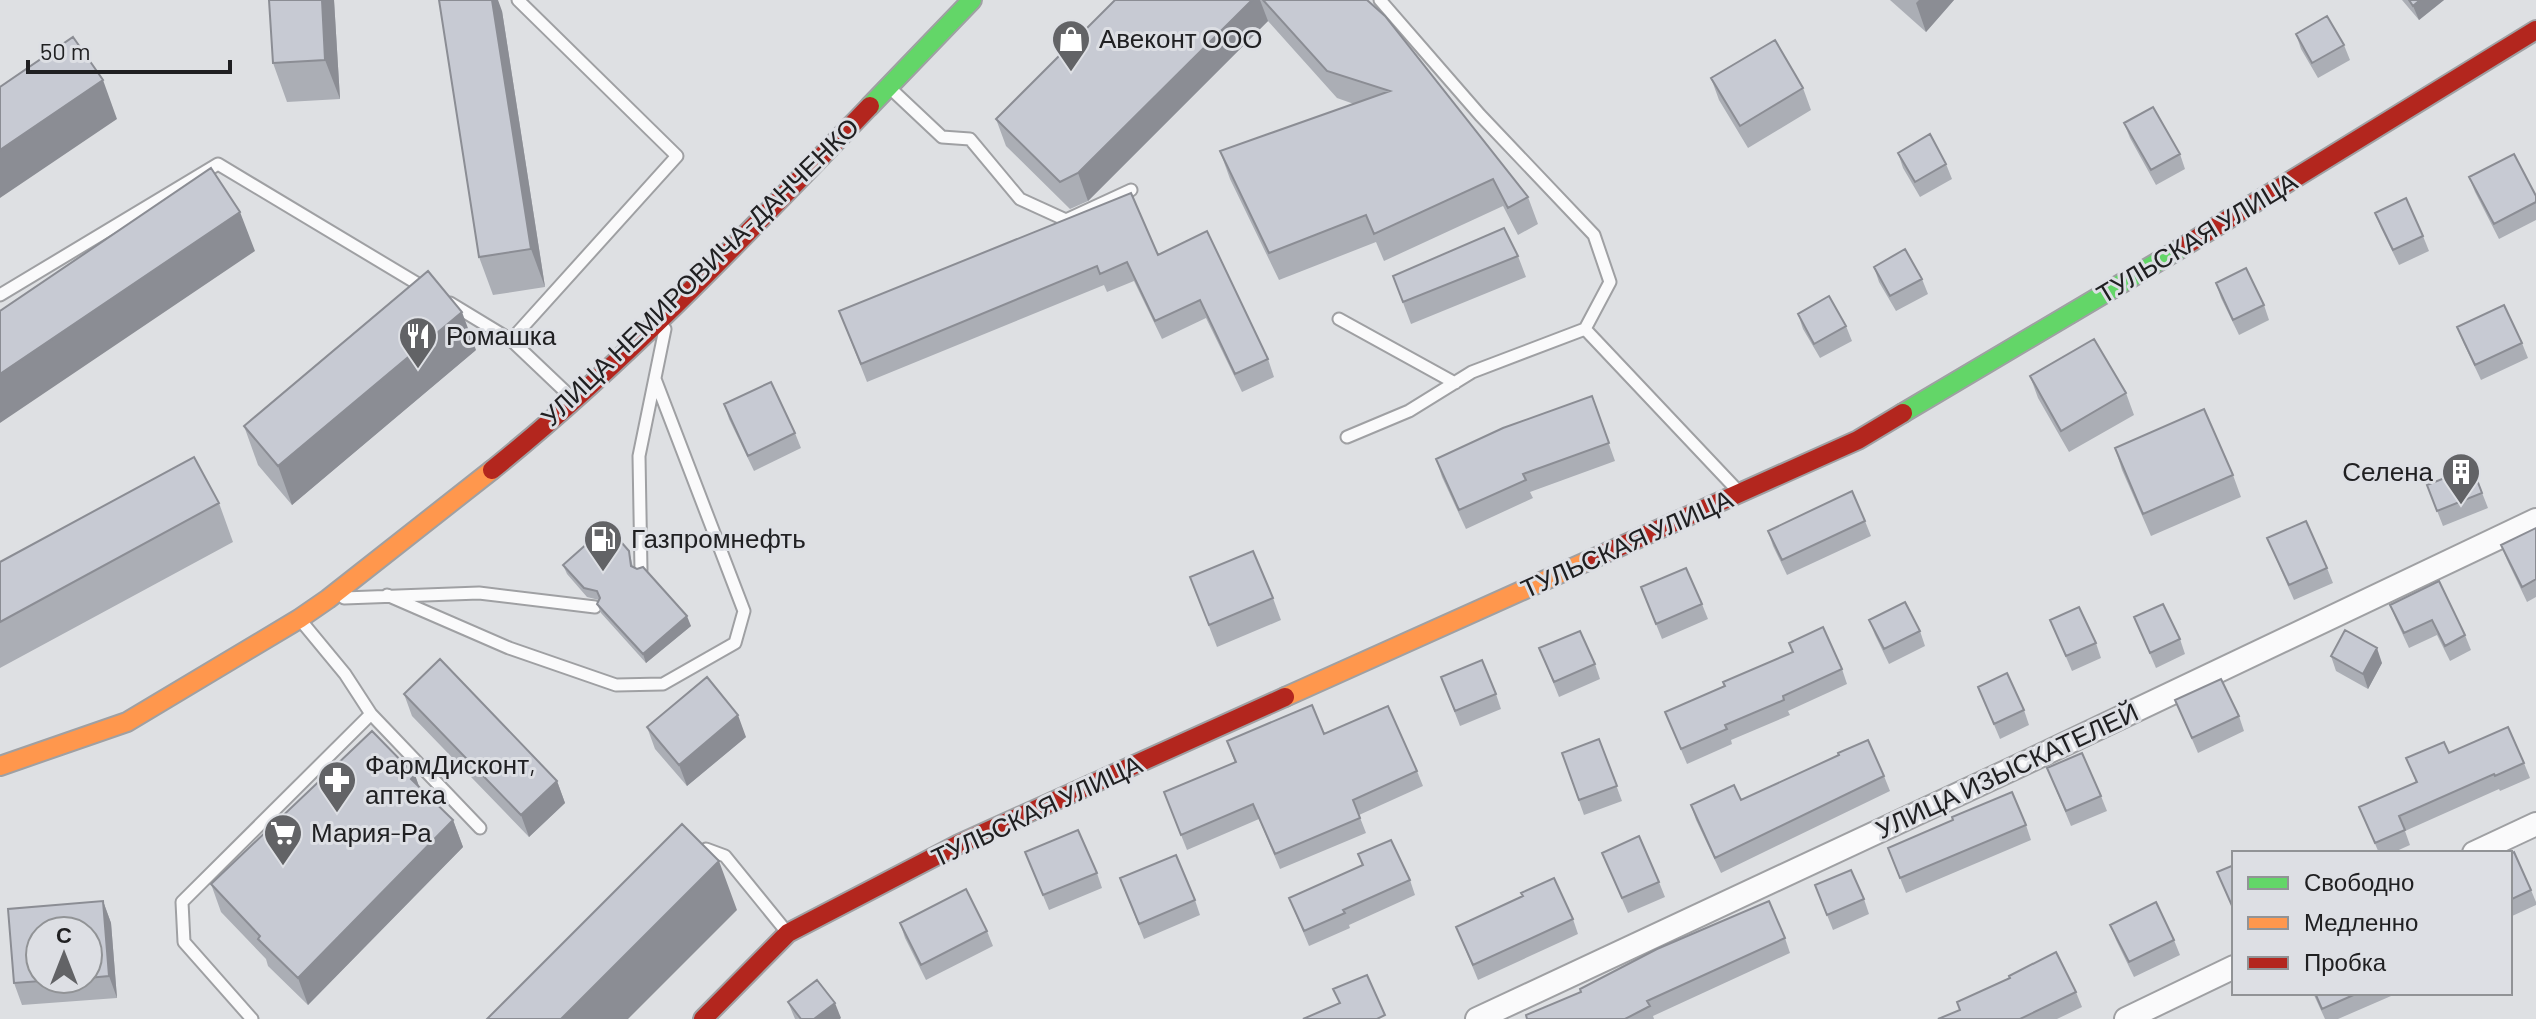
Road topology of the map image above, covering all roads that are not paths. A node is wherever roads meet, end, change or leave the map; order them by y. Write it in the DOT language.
graph roads {
  1 [pos="518,0"];
  2 [pos="972,0"];
  3 [pos="1380,0"];
  4 [pos="2536,30"];
  5 [pos="888,86"];
  6 [pos="1131,190"];
  7 [pos="0,295"];
  8 [pos="670,309"];
  9 [pos="1339,319"];
  10 [pos="1585,329"];
  11 [pos="511,340"];
  12 [pos="655,379"];
  13 [pos="1455,383"];
  14 [pos="574,400"];
  15 [pos="1347,437"];
  16 [pos="1739,492"];
  17 [pos="2536,520"];
  18 [pos="641,570"];
  19 [pos="387,595"];
  20 [pos="328,599"];
  21 [pos="595,607"];
  22 [pos="299,619"];
  23 [pos="371,714"];
  24 [pos="0,766"];
  25 [pos="2536,824"];
  26 [pos="480,828"];
  27 [pos="2478,851"];
  28 [pos="695,860"];
  29 [pos="788,933"];
  30 [pos="2232,968"];
  31 [pos="252,1019"];
  32 [pos="703,1019"];
  33 [pos="1477,1019"];
  34 [pos="2126,1019"];
  1 -- 11 [label="lane"];
  2 -- 5 [label="street, УЛИЦА НЕМИРОВИЧА-ДАНЧЕНКО"];
  3 -- 10 [label="lane"];
  4 -- 16 [label="street, ТУЛЬСКАЯ УЛИЦА"];
  5 -- 6 [label="lane"];
  5 -- 8 [label="street, УЛИЦА НЕМИРОВИЧА-ДАНЧЕНКО"];
  7 -- 11 [label="lane"];
  8 -- 12 [label="lane"];
  8 -- 14 [label="street, УЛИЦА НЕМИРОВИЧА-ДАНЧЕНКО"];
  9 -- 13 [label="lane"];
  10 -- 13 [label="lane"];
  10 -- 16 [label="lane"];
  11 -- 14 [label="lane"];
  12 -- 18 [label="lane"];
  12 -- 19 [label="lane"];
  13 -- 15 [label="lane"];
  14 -- 20 [label="street, УЛИЦА НЕМИРОВИЧА-ДАНЧЕНКО"];
  16 -- 29 [label="street, ТУЛЬСКАЯ УЛИЦА"];
  17 -- 33 [label="street, УЛИЦА ИЗЫСКАТЕЛЕЙ"];
  19 -- 20 [label="lane"];
  19 -- 21 [label="lane"];
  20 -- 22 [label="street, УЛИЦА НЕМИРОВИЧА-ДАНЧЕНКО"];
  22 -- 23 [label="lane"];
  22 -- 24 [label="street, УЛИЦА НЕМИРОВИЧА-ДАНЧЕНКО"];
  23 -- 26 [label="lane"];
  23 -- 31 [label="lane"];
  25 -- 27 [label="street"];
  28 -- 29 [label="lane"];
  29 -- 32 [label="street, ТУЛЬСКАЯ УЛИЦА"];
  30 -- 34 [label="street"];
}
